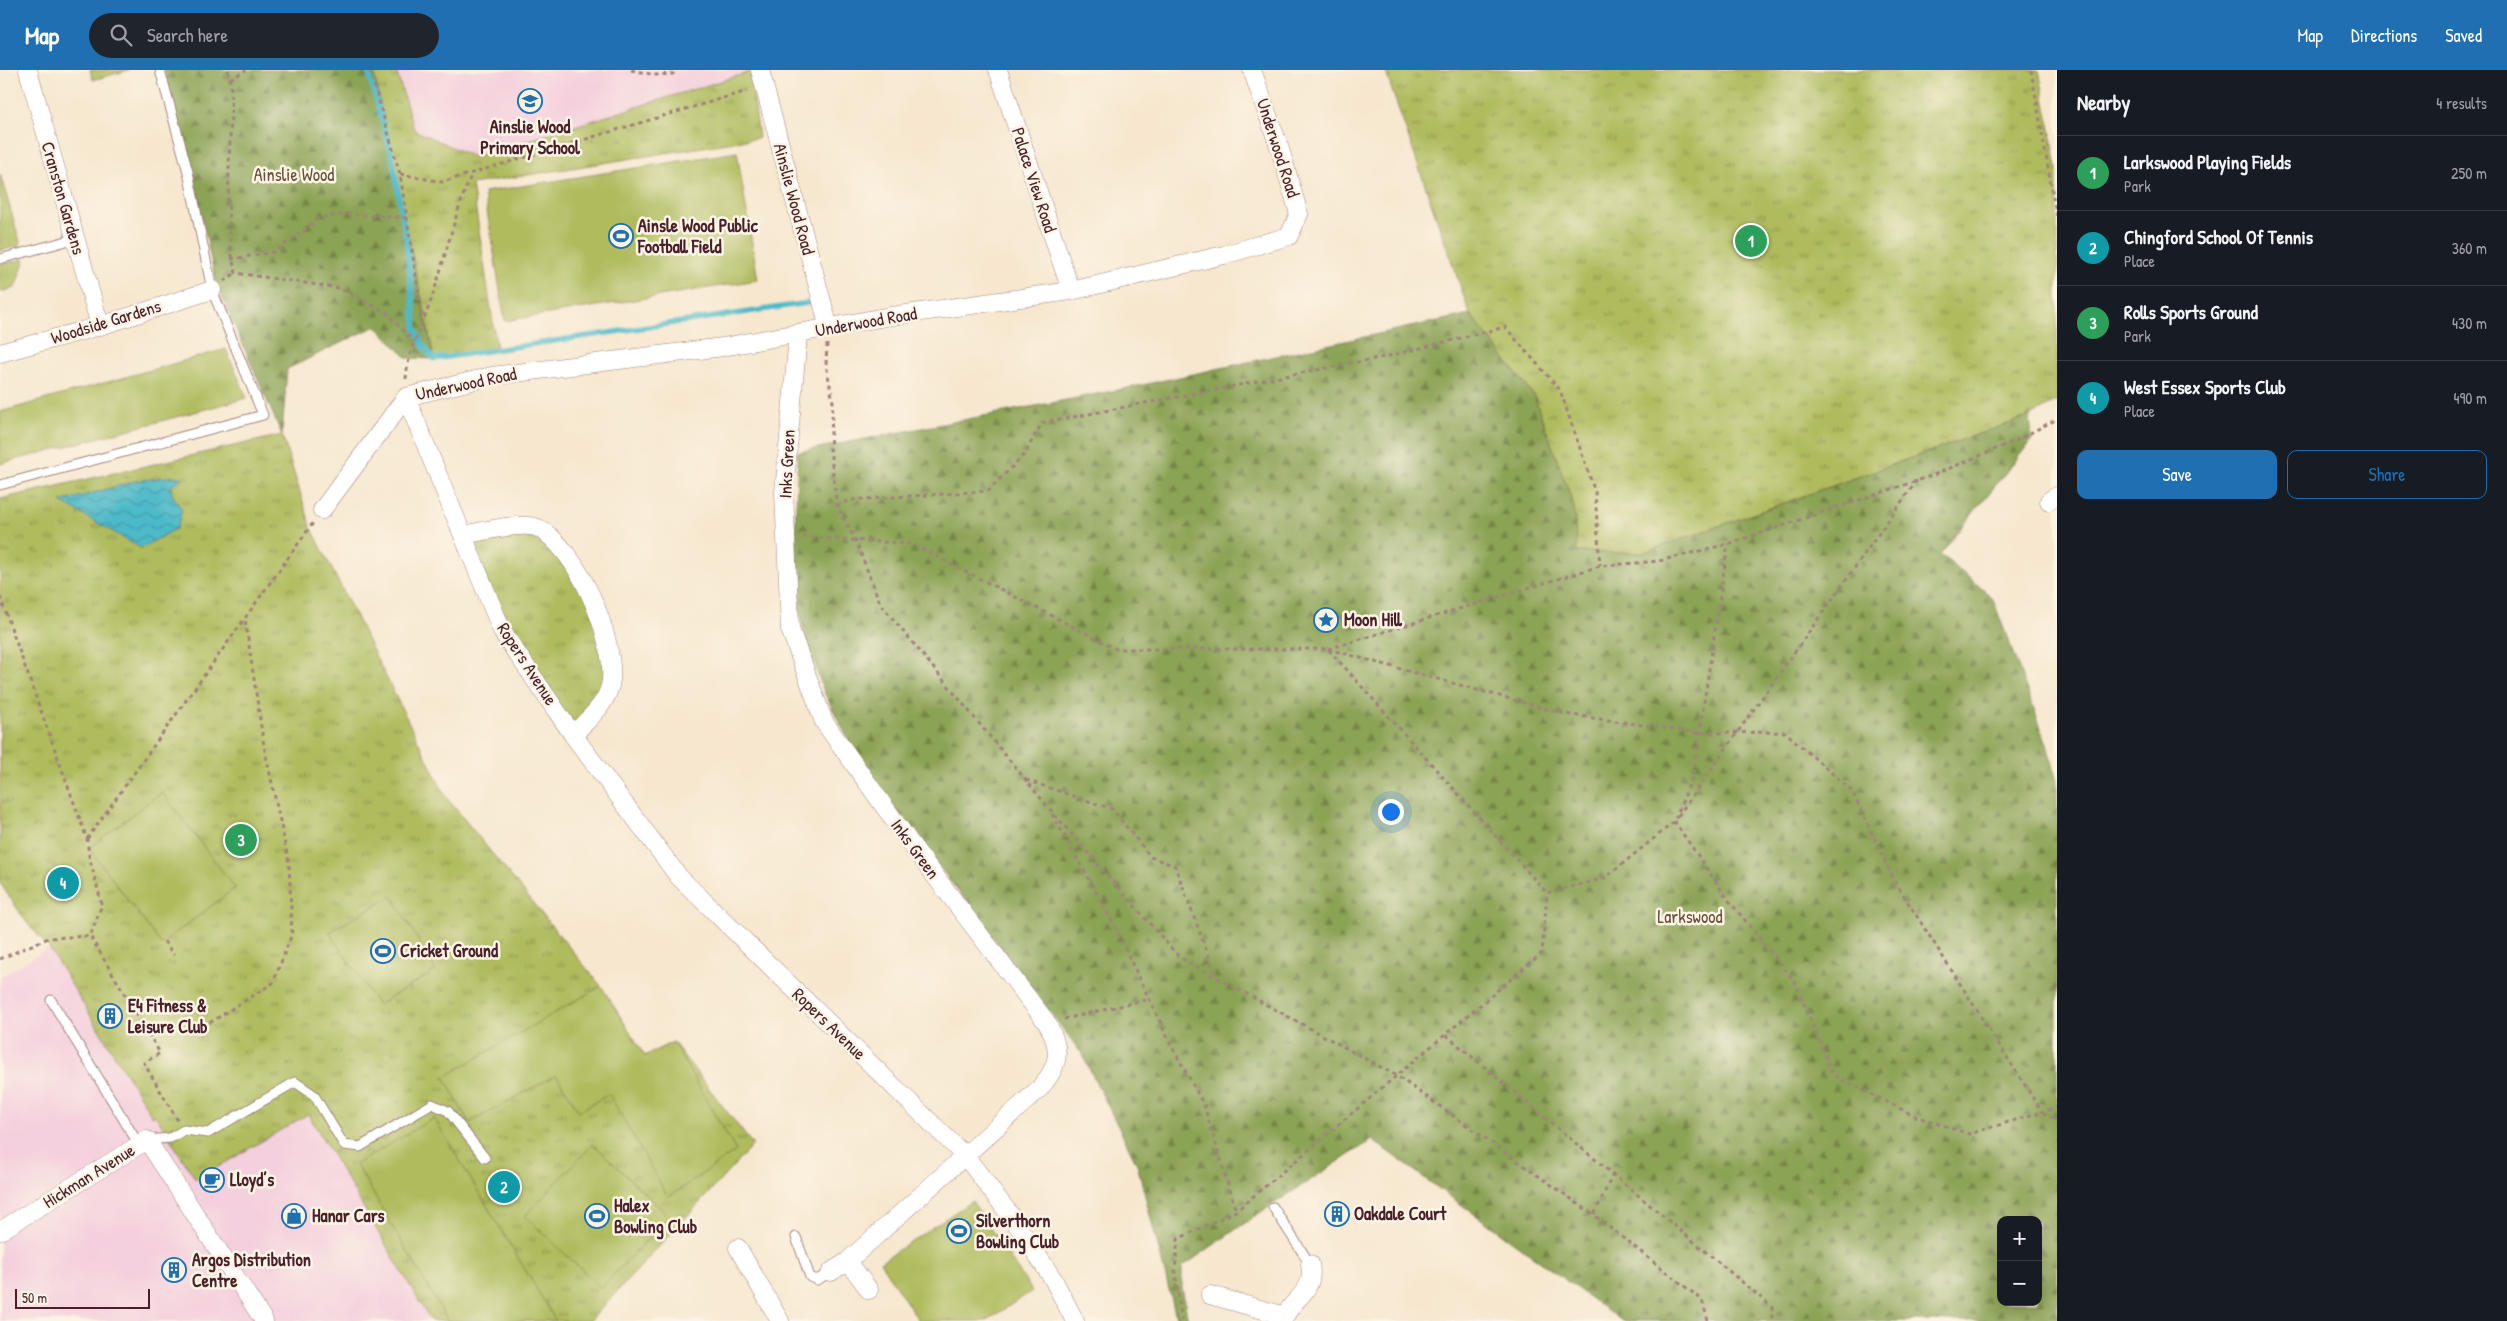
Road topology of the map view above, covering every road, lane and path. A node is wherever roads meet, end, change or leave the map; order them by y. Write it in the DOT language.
graph roads {
  1 [pos="28,70"];
  2 [pos="160,70"];
  3 [pos="228,70"];
  4 [pos="246,70"];
  5 [pos="370,70"];
  6 [pos="631,70"];
  7 [pos="674,70"];
  8 [pos="998,70"];
  9 [pos="1252,70"];
  10 [pos="2031,70"];
  11 [pos="762,78"];
  12 [pos="230,79"];
  13 [pos="472,173"];
  14 [pos="400,174"];
  15 [pos="408,218"];
  16 [pos="2057,219"];
  17 [pos="74,239"];
  18 [pos="0,259"];
  19 [pos="232,259"];
  20 [pos="212,290"];
  21 [pos="1071,291"];
  22 [pos="423,321"];
  23 [pos="100,326"];
  24 [pos="829,328"];
  25 [pos="798,335"];
  26 [pos="414,342"];
  27 [pos="0,353"];
  28 [pos="406,397"];
  29 [pos="2057,419"];
  30 [pos="1918,480"];
  31 [pos="0,485"];
  32 [pos="837,506"];
  33 [pos="322,510"];
  34 [pos="311,526"];
  35 [pos="463,535"];
  36 [pos="786,536"];
  37 [pos="856,541"];
  38 [pos="1728,544"];
  39 [pos="1600,566"];
  40 [pos="0,597"];
  41 [pos="245,619"];
  42 [pos="1328,649"];
  43 [pos="1700,733"];
  44 [pos="1736,734"];
  45 [pos="573,735"];
  46 [pos="1026,780"];
  47 [pos="1048,808"];
  48 [pos="1674,822"];
  49 [pos="87,840"];
  50 [pos="1547,893"];
  51 [pos="90,936"];
  52 [pos="164,941"];
  53 [pos="174,956"];
  54 [pos="0,959"];
  55 [pos="1216,977"];
  56 [pos="1149,998"];
  57 [pos="51,1000"];
  58 [pos="1047,1023"];
  59 [pos="203,1028"];
  60 [pos="1446,1035"];
  61 [pos="1397,1076"];
  62 [pos="2057,1107"];
  63 [pos="2042,1112"];
  64 [pos="2057,1120"];
  65 [pos="184,1130"];
  66 [pos="143,1142"];
  67 [pos="966,1157"];
  68 [pos="485,1158"];
  69 [pos="1613,1174"];
  70 [pos="1273,1207"];
  71 [pos="1236,1211"];
  72 [pos="1594,1215"];
  73 [pos="0,1231"];
  74 [pos="796,1237"];
  75 [pos="738,1248"];
  76 [pos="848,1261"];
  77 [pos="1310,1264"];
  78 [pos="831,1272"];
  79 [pos="869,1290"];
  80 [pos="1210,1295"];
  81 [pos="1284,1319"];
  82 [pos="264,1321"];
  83 [pos="780,1321"];
  84 [pos="1075,1321"];
  85 [pos="1182,1321"];
  86 [pos="1708,1321"];
  87 [pos="1772,1321"];
  1 -- 17 [label="street, Cranston Gardens"];
  2 -- 20 [label="lane"];
  3 -- 12 [label="path"];
  4 -- 12 [label="path"];
  5 -- 14 [label="path"];
  6 -- 7 [label="path"];
  8 -- 21 [label="street, Palace View Road"];
  9 -- 21 [label="street, Underwood Road"];
  10 -- 16 [label="path"];
  11 -- 13 [label="path"];
  11 -- 24 [label="street, Ainslie Wood Road"];
  12 -- 19 [label="path"];
  13 -- 14 [label="path"];
  13 -- 22 [label="path"];
  14 -- 15 [label="path"];
  15 -- 19 [label="path"];
  15 -- 22 [label="path"];
  17 -- 18 [label="lane"];
  17 -- 23 [label="street, Cranston Gardens"];
  19 -- 26 [label="path"];
  20 -- 23 [label="street, Woodside Gardens"];
  20 -- 31 [label="lane"];
  21 -- 24 [label="street, Underwood Road"];
  22 -- 26 [label="path"];
  23 -- 27 [label="street, Woodside Gardens"];
  24 -- 25 [label="street, Underwood Road"];
  24 -- 32 [label="path"];
  25 -- 28 [label="street, Underwood Road"];
  25 -- 36 [label="street, Inks Green"];
  26 -- 28 [label="path"];
  28 -- 33 [label="street, Underwood Road"];
  28 -- 35 [label="street, Ropers Avenue"];
  29 -- 30 [label="path"];
  30 -- 38 [label="path"];
  30 -- 44 [label="path"];
  32 -- 37 [label="path"];
  32 -- 39 [label="path"];
  34 -- 41 [label="path"];
  35 -- 45 [label="street, Ropers Avenue"];
  35 -- 45 [label="street"];
  36 -- 37 [label="path"];
  36 -- 58 [label="street, Inks Green"];
  37 -- 42 [label="path"];
  37 -- 46 [label="path"];
  38 -- 39 [label="path"];
  38 -- 43 [label="path"];
  39 -- 42 [label="path"];
  40 -- 49 [label="path"];
  41 -- 49 [label="path"];
  41 -- 59 [label="path"];
  42 -- 43 [label="path"];
  42 -- 50 [label="path"];
  43 -- 44 [label="path"];
  43 -- 48 [label="path"];
  44 -- 48 [label="path"];
  44 -- 63 [label="path"];
  45 -- 67 [label="street, Ropers Avenue"];
  46 -- 47 [label="path"];
  46 -- 55 [label="path"];
  47 -- 55 [label="path"];
  47 -- 56 [label="path"];
  48 -- 50 [label="path"];
  48 -- 63 [label="path"];
  49 -- 51 [label="path"];
  50 -- 60 [label="path"];
  51 -- 54 [label="path"];
  51 -- 65 [label="path"];
  52 -- 53 [label="path"];
  55 -- 61 [label="path"];
  56 -- 58 [label="path"];
  56 -- 71 [label="path"];
  57 -- 66 [label="lane"];
  58 -- 67 [label="street, Inks Green"];
  60 -- 61 [label="path"];
  60 -- 69 [label="path"];
  61 -- 71 [label="path"];
  61 -- 72 [label="path"];
  62 -- 63 [label="path"];
  63 -- 64 [label="path"];
  65 -- 66 [label="lane"];
  65 -- 68 [label="lane"];
  66 -- 73 [label="street, Hickman Avenue"];
  66 -- 82 [label="street, Hickman Avenue"];
  67 -- 76 [label="street, Inks Green"];
  67 -- 84 [label="street, Ropers Avenue"];
  69 -- 72 [label="path"];
  69 -- 87 [label="path"];
  70 -- 77 [label="lane"];
  71 -- 85 [label="path"];
  72 -- 86 [label="path"];
  74 -- 78 [label="lane"];
  75 -- 83 [label="street"];
  76 -- 78 [label="street, Inks Green"];
  76 -- 79 [label="street"];
  77 -- 81 [label="street"];
  80 -- 81 [label="street"];
}
